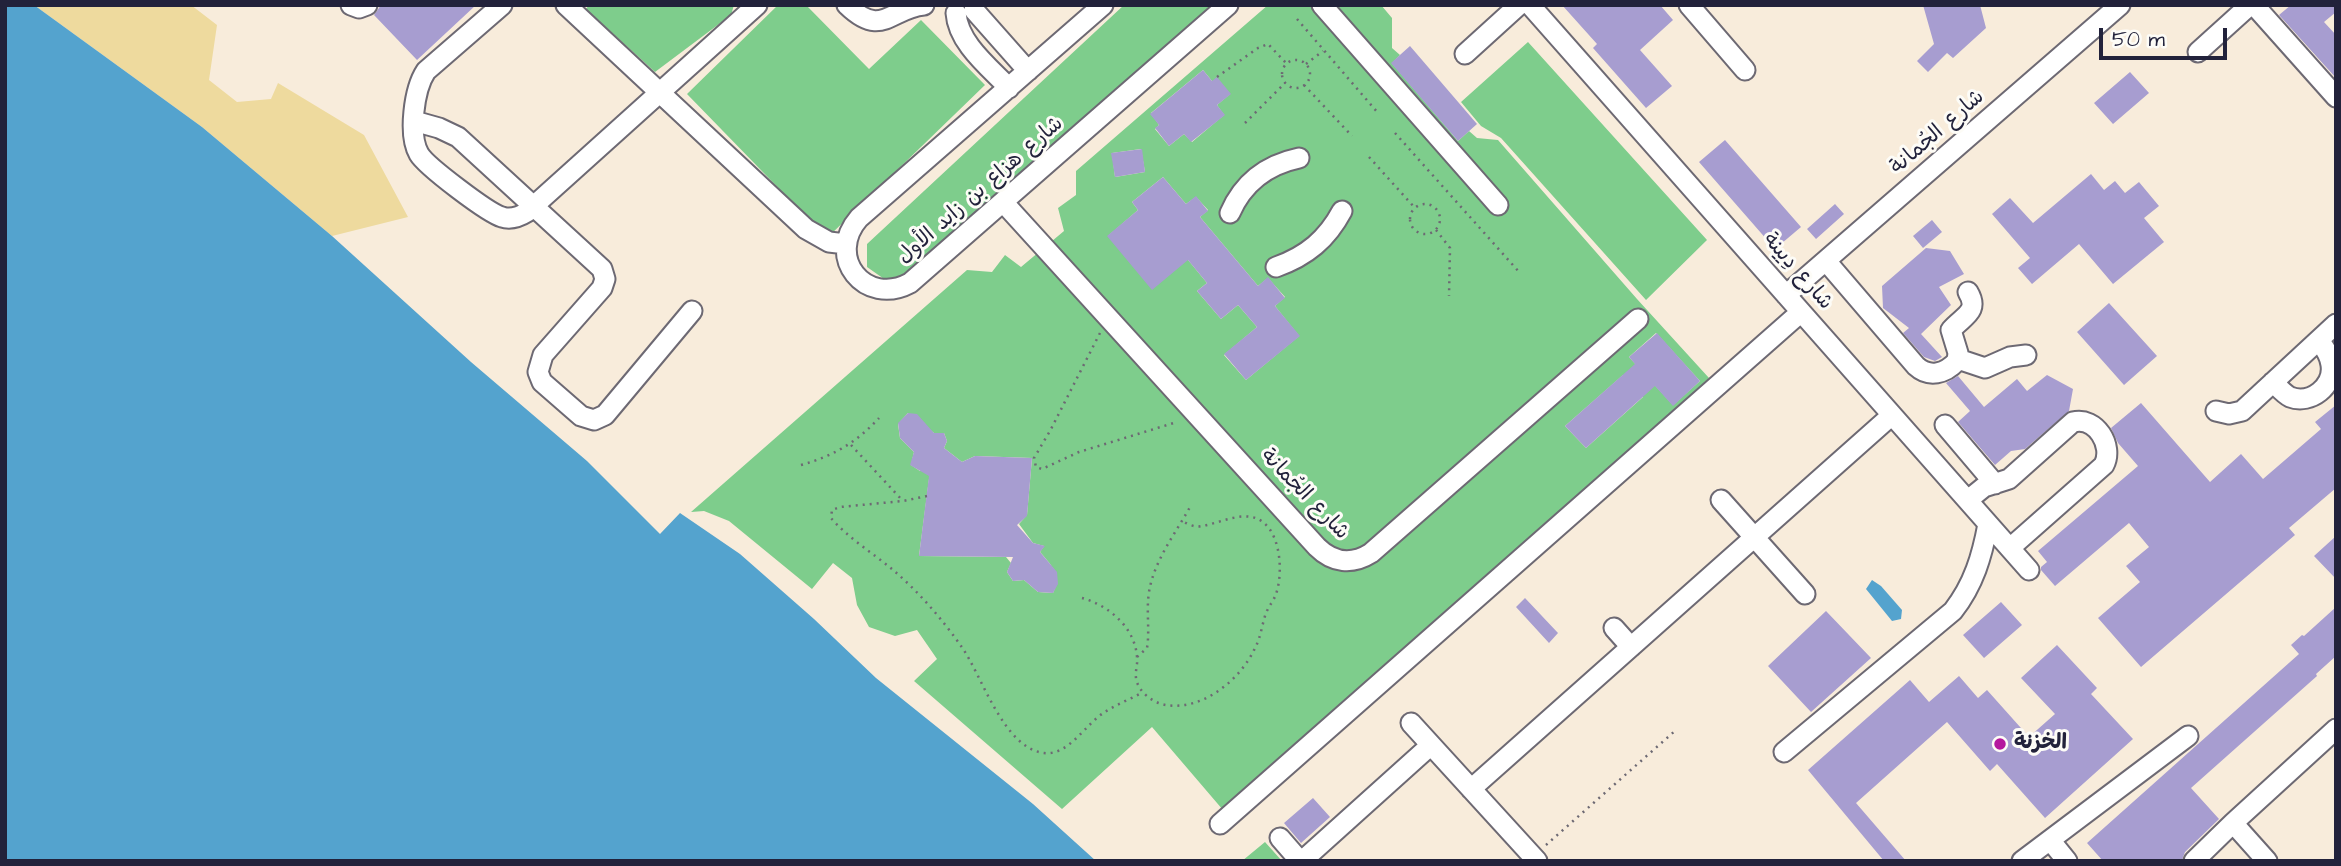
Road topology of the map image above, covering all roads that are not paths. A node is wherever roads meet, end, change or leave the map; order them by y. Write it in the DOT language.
graph roads {
  1 [pos="351,5"];
  2 [pos="367,5"];
  3 [pos="502,5"];
  4 [pos="848,5"];
  5 [pos="924,5"];
  6 [pos="1104,5"];
  7 [pos="1228,5"];
  8 [pos="1322,5"];
  9 [pos="1519,5"];
  10 [pos="1530,5"];
  11 [pos="1689,5"];
  12 [pos="2120,5"];
  13 [pos="2252,5"];
  14 [pos="567,6"];
  15 [pos="754,6"];
  16 [pos="971,10"];
  17 [pos="2198,52"];
  18 [pos="1465,54"];
  19 [pos="1745,70"];
  20 [pos="1028,71"];
  21 [pos="1009,88"];
  22 [pos="659,92"];
  23 [pos="2336,97"];
  24 [pos="414,121"];
  25 [pos="1299,158"];
  26 [pos="1003,202"];
  27 [pos="1498,205"];
  28 [pos="533,206"];
  29 [pos="1342,211"];
  30 [pos="1230,213"];
  31 [pos="846,244"];
  32 [pos="1826,261"];
  33 [pos="1276,267"];
  34 [pos="1968,292"];
  35 [pos="1786,295"];
  36 [pos="692,311"];
  37 [pos="1801,312"];
  38 [pos="1638,319"];
  39 [pos="2336,324"];
  40 [pos="2319,340"];
  41 [pos="2026,355"];
  42 [pos="1958,359"];
  43 [pos="2273,382"];
  44 [pos="2216,411"];
  45 [pos="1892,415"];
  46 [pos="1945,425"];
  47 [pos="1995,484"];
  48 [pos="1721,500"];
  49 [pos="1968,500"];
  50 [pos="1988,524"];
  51 [pos="1754,538"];
  52 [pos="2010,548"];
  53 [pos="2029,570"];
  54 [pos="1805,594"];
  55 [pos="1614,628"];
  56 [pos="1631,647"];
  57 [pos="1411,723"];
  58 [pos="2336,729"];
  59 [pos="2188,736"];
  60 [pos="1431,745"];
  61 [pos="1784,752"];
  62 [pos="1471,789"];
  63 [pos="2233,823"];
  64 [pos="1220,824"];
  65 [pos="1280,838"];
  66 [pos="2050,840"];
  67 [pos="1535,859"];
  68 [pos="1301,861"];
  69 [pos="2022,861"];
  70 [pos="2067,861"];
  71 [pos="2194,861"];
  72 [pos="2267,861"];
  1 -- 2 [label="street"];
  3 -- 24 [label="street"];
  4 -- 5 [label="street"];
  5 -- 16 [label="street"];
  6 -- 20 [label="street"];
  7 -- 26 [label="street, شارع هزاع بن زايد الأول"];
  8 -- 27 [label="street"];
  9 -- 18 [label="street"];
  10 -- 35 [label="street, شارع دِيينة"];
  11 -- 19 [label="street"];
  12 -- 32 [label="street, شارع الجُمانة"];
  13 -- 17 [label="street"];
  13 -- 23 [label="street"];
  14 -- 22 [label="street"];
  15 -- 22 [label="street"];
  16 -- 20 [label="street"];
  16 -- 21 [label="street"];
  20 -- 21 [label="street"];
  21 -- 31 [label="street"];
  22 -- 28 [label="street"];
  22 -- 31 [label="street"];
  24 -- 28 [label="street"];
  24 -- 28 [label="street"];
  25 -- 30 [label="street"];
  26 -- 31 [label="street, شارع هزاع بن زايد الأول"];
  26 -- 38 [label="street, شارع الجُمانة"];
  28 -- 36 [label="street"];
  29 -- 33 [label="street"];
  32 -- 35 [label="street, شارع الجُمانة"];
  32 -- 42 [label="street"];
  34 -- 42 [label="street"];
  35 -- 37 [label="street, شارع دِيينة"];
  37 -- 45 [label="street, شارع دِيينة"];
  37 -- 64 [label="street"];
  39 -- 40 [label="street"];
  40 -- 43 [label="street"];
  40 -- 43 [label="street"];
  41 -- 42 [label="street"];
  43 -- 44 [label="street"];
  45 -- 49 [label="street, شارع دِيينة"];
  45 -- 51 [label="street"];
  46 -- 47 [label="street"];
  47 -- 49 [label="street"];
  47 -- 52 [label="street"];
  48 -- 51 [label="street"];
  49 -- 50 [label="street, شارع دِيينة"];
  50 -- 52 [label="street, شارع دِيينة"];
  50 -- 61 [label="street"];
  51 -- 54 [label="street"];
  51 -- 56 [label="street"];
  52 -- 53 [label="street, شارع دِيينة"];
  55 -- 56 [label="street"];
  56 -- 62 [label="street"];
  57 -- 60 [label="street"];
  58 -- 63 [label="street"];
  59 -- 66 [label="street"];
  60 -- 62 [label="street"];
  60 -- 68 [label="street"];
  62 -- 67 [label="street"];
  63 -- 71 [label="street"];
  63 -- 72 [label="street"];
  65 -- 68 [label="street"];
  66 -- 69 [label="street"];
  66 -- 70 [label="street"];
}
